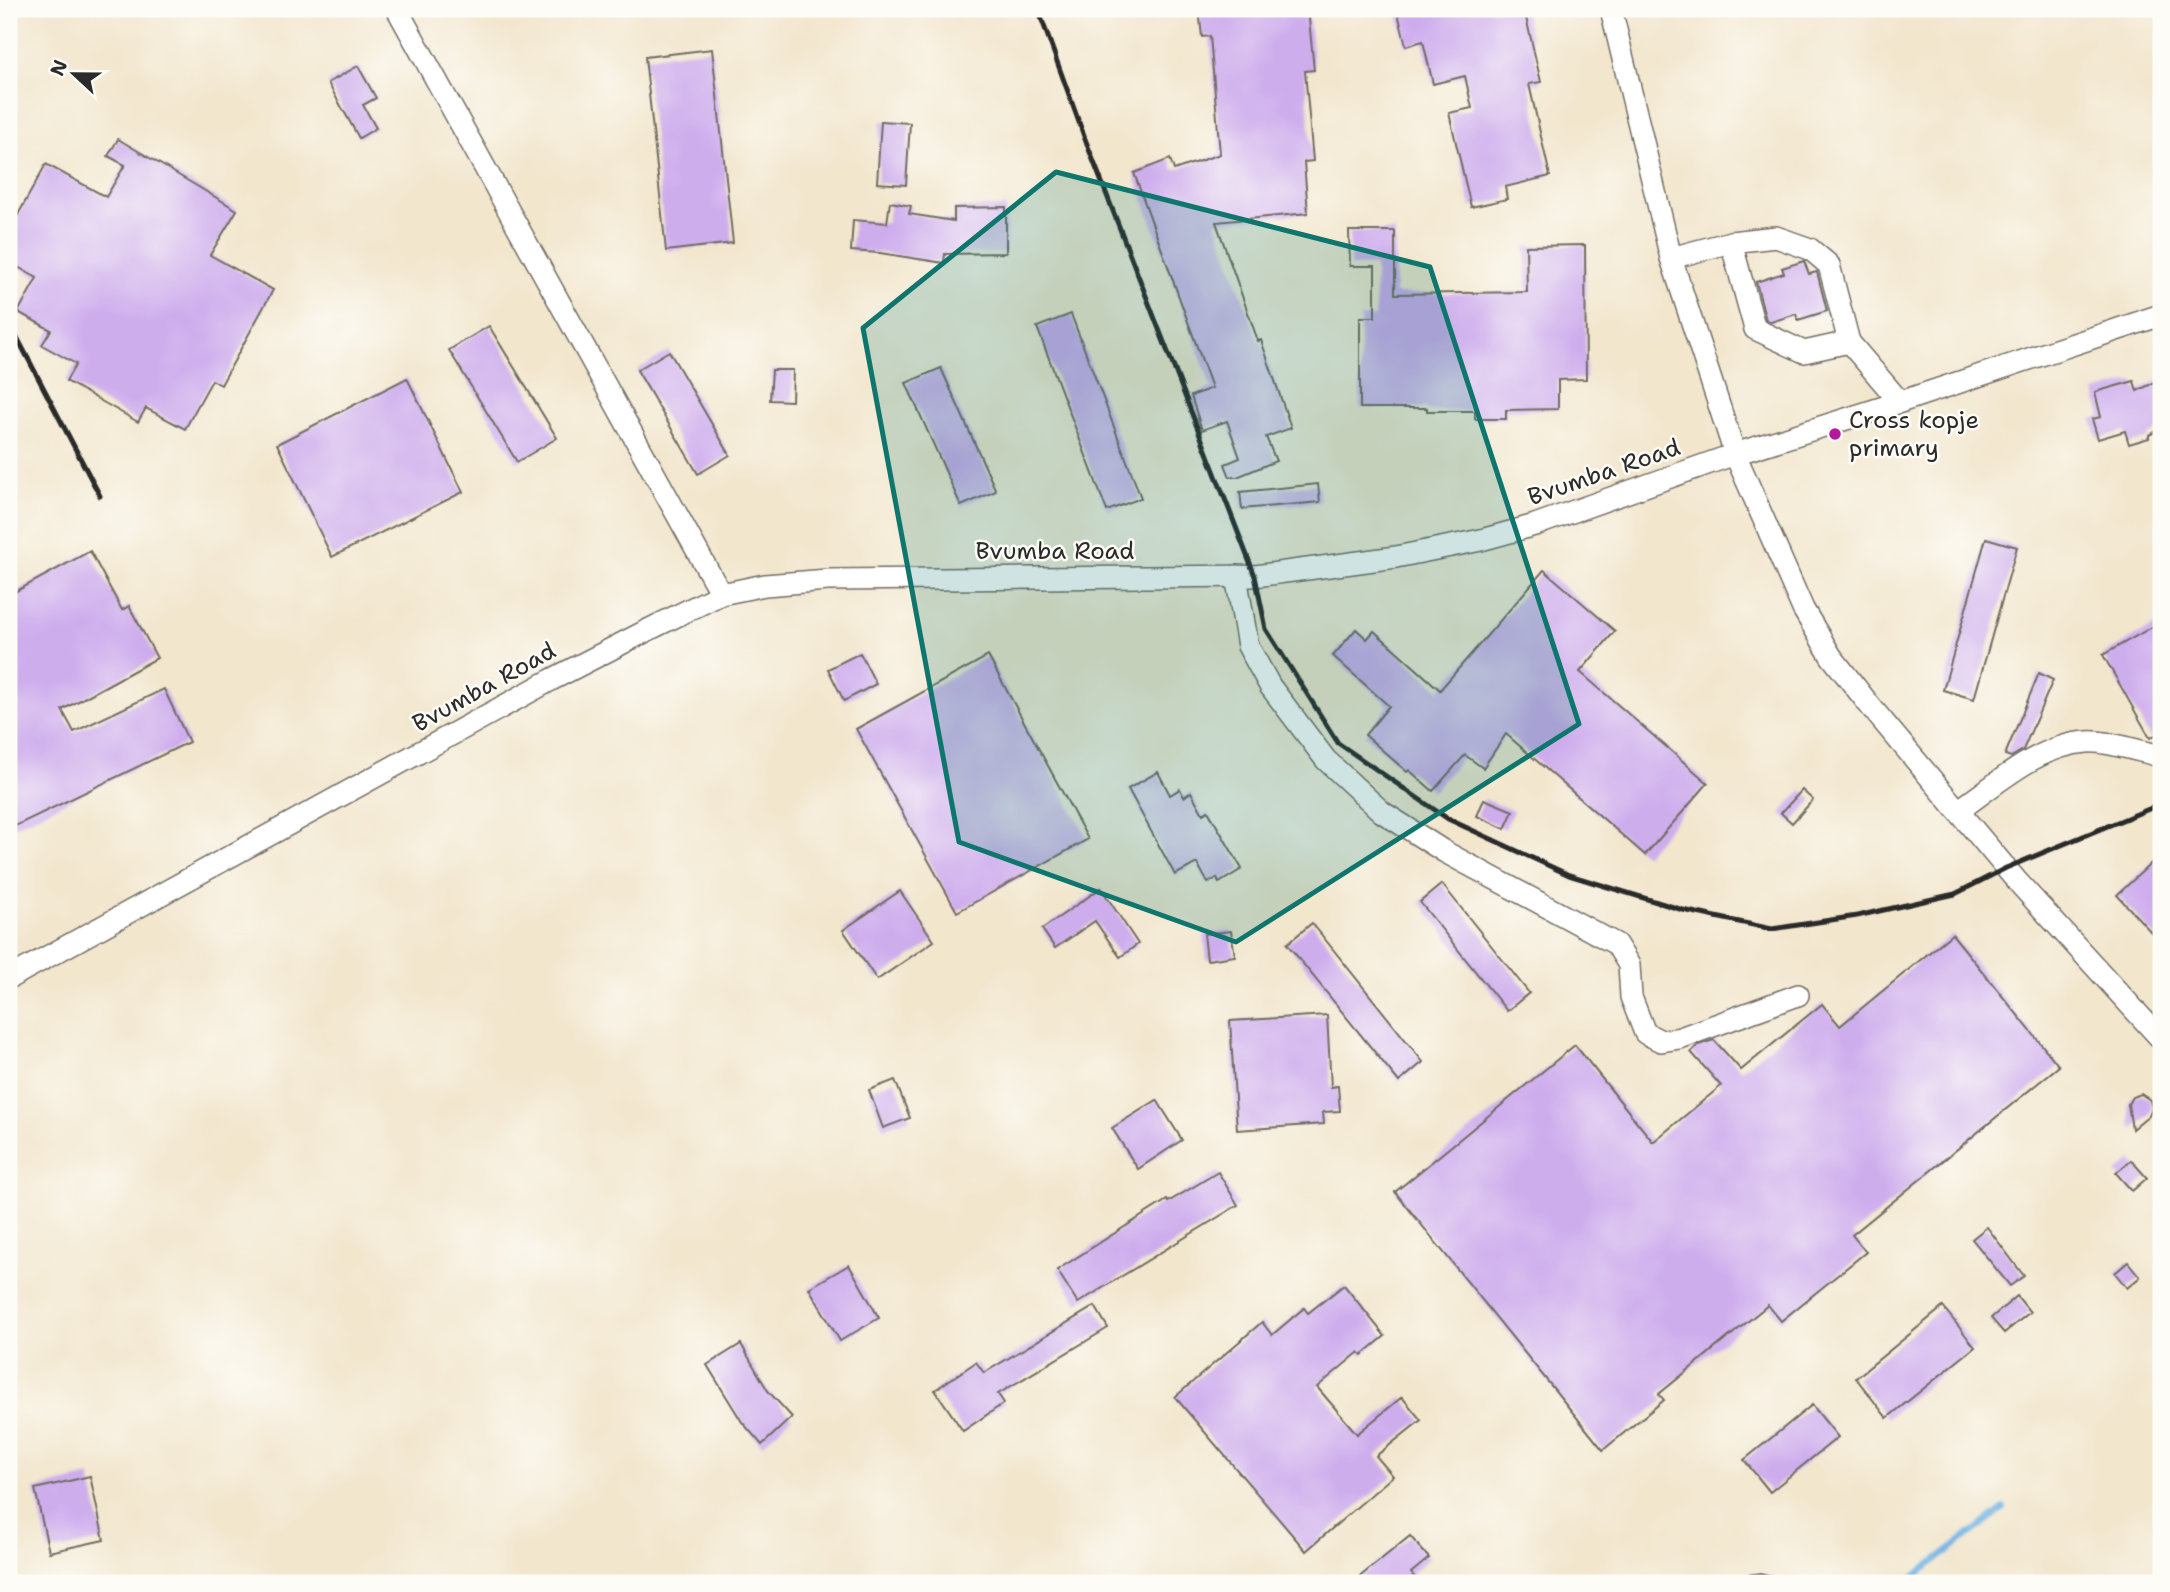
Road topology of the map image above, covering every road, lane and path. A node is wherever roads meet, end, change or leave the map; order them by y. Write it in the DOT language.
graph roads {
  1 [pos="397,9"];
  2 [pos="1611,9"];
  3 [pos="1731,242"];
  4 [pos="1671,258"];
  5 [pos="2161,315"];
  6 [pos="1849,342"];
  7 [pos="1900,402"];
  8 [pos="1735,454"];
  9 [pos="1236,576"];
  10 [pos="721,594"];
  11 [pos="2161,757"];
  12 [pos="1959,810"];
  13 [pos="9,978"];
  14 [pos="1798,995"];
  15 [pos="2161,1039"];
  1 -- 10 [label="street"];
  2 -- 4 [label="street"];
  3 -- 4 [label="street"];
  3 -- 6 [label="street"];
  3 -- 6 [label="street"];
  4 -- 8 [label="street"];
  5 -- 7 [label="street, Bvumba Road"];
  6 -- 7 [label="street"];
  7 -- 8 [label="street, Bvumba Road"];
  8 -- 9 [label="street, Bvumba Road"];
  8 -- 12 [label="street"];
  9 -- 10 [label="street, Bvumba Road"];
  9 -- 14 [label="street"];
  10 -- 13 [label="street, Bvumba Road"];
  11 -- 12 [label="street"];
  12 -- 15 [label="street"];
}
